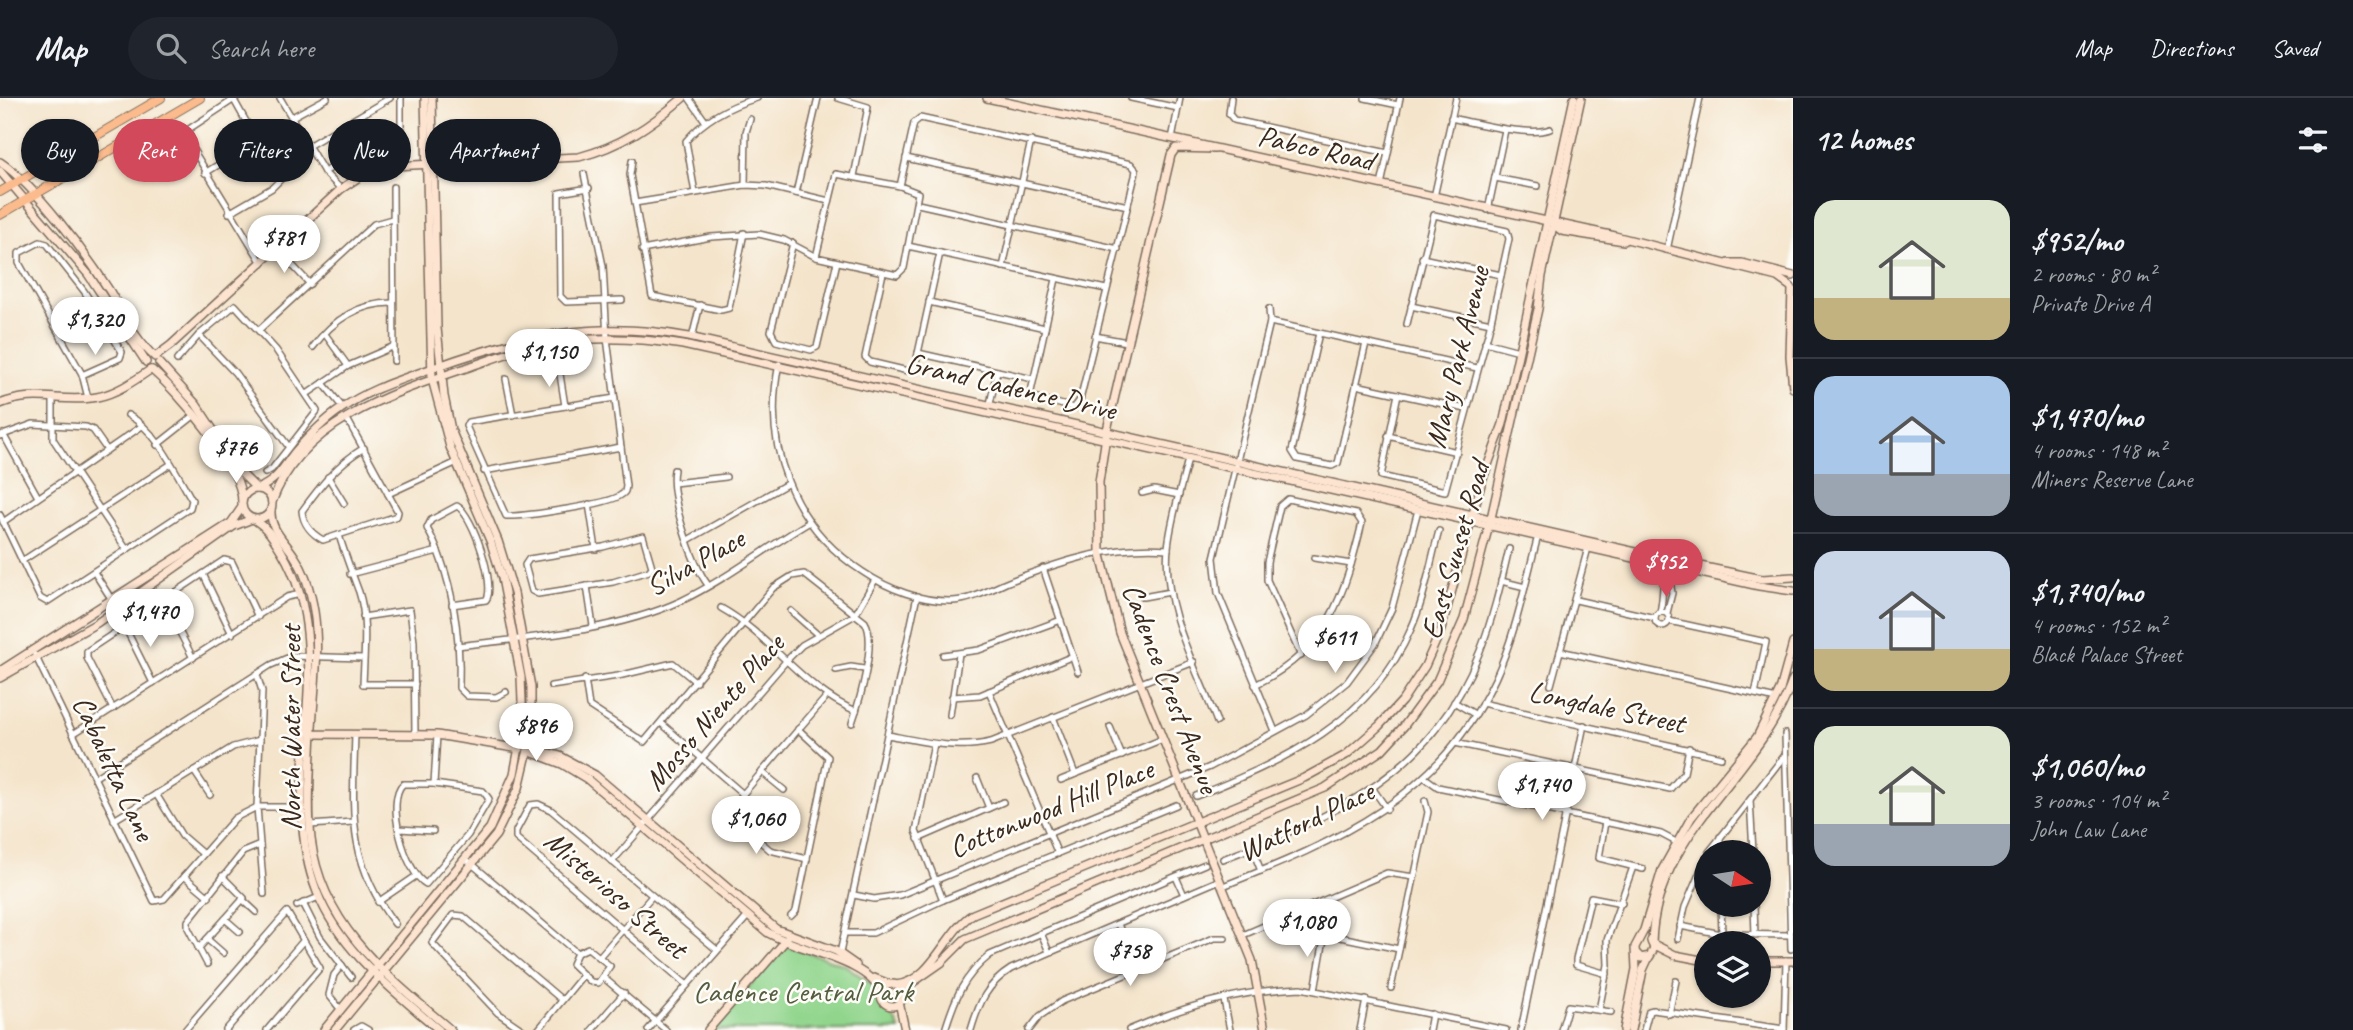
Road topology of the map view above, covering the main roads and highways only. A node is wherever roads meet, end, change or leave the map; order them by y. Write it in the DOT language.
graph roads {
  1 [pos="161,98"];
  2 [pos="200,98"];
  3 [pos="425,98"];
  4 [pos="432,98"];
  5 [pos="683,98"];
  6 [pos="987,98"];
  7 [pos="1575,99"];
  8 [pos="427,119"];
  9 [pos="431,119"];
  10 [pos="1215,149"];
  11 [pos="561,159"];
  12 [pos="0,162"];
  13 [pos="425,165"];
  14 [pos="0,171"];
  15 [pos="17,182"];
  16 [pos="429,182"];
  17 [pos="431,182"];
  18 [pos="0,192"];
  19 [pos="34,195"];
  20 [pos="26,200"];
  21 [pos="0,215"];
  22 [pos="1551,224"];
  23 [pos="427,231"];
  24 [pos="436,273"];
  25 [pos="1792,284"];
  26 [pos="1526,322"];
  27 [pos="1520,351"];
  28 [pos="1529,352"];
  29 [pos="158,360"];
  30 [pos="779,362"];
  31 [pos="440,365"];
  32 [pos="148,367"];
  33 [pos="431,369"];
  34 [pos="441,376"];
  35 [pos="432,379"];
  36 [pos="1793,388"];
  37 [pos="1520,392"];
  38 [pos="0,404"];
  39 [pos="198,413"];
  40 [pos="1107,430"];
  41 [pos="1105,440"];
  42 [pos="257,489"];
  43 [pos="272,502"];
  44 [pos="242,504"];
  45 [pos="271,511"];
  46 [pos="1472,518"];
  47 [pos="253,519"];
  48 [pos="1490,522"];
  49 [pos="1669,565"];
  50 [pos="1793,578"];
  51 [pos="1793,591"];
  52 [pos="301,594"];
  53 [pos="112,600"];
  54 [pos="73,636"];
  55 [pos="316,638"];
  56 [pos="518,639"];
  57 [pos="1793,643"];
  58 [pos="34,654"];
  59 [pos="311,656"];
  60 [pos="0,671"];
  61 [pos="0,678"];
  62 [pos="1793,678"];
  63 [pos="305,702"];
  64 [pos="523,720"];
  65 [pos="312,734"];
  66 [pos="520,748"];
  67 [pos="529,750"];
  68 [pos="519,789"];
  69 [pos="1197,821"];
  70 [pos="646,824"];
  71 [pos="1204,840"];
  72 [pos="470,862"];
  73 [pos="787,939"];
  74 [pos="1639,941"];
  75 [pos="1653,943"];
  76 [pos="1636,953"];
  77 [pos="1675,955"];
  78 [pos="1650,957"];
  79 [pos="1694,959"];
  80 [pos="1771,961"];
  81 [pos="1789,961"];
  82 [pos="375,969"];
  83 [pos="381,975"];
  84 [pos="893,985"];
  85 [pos="881,994"];
  86 [pos="901,999"];
  87 [pos="889,1005"];
  88 [pos="324,1030"];
  89 [pos="335,1030"];
  90 [pos="439,1030"];
  91 [pos="451,1030"];
  92 [pos="708,1030"];
  93 [pos="903,1030"];
  94 [pos="1265,1030"];
  95 [pos="1624,1030"];
  96 [pos="1631,1030"];
  1 -- 15 [label="main road"];
  2 -- 19 [label="main road"];
  3 -- 8 [label="main road"];
  4 -- 9 [label="main road"];
  5 -- 11 [label="main road"];
  6 -- 10 [label="main road, Pabco Road"];
  7 -- 22 [label="main road, East Sunset Road"];
  10 -- 22 [label="main road, Pabco Road"];
  10 -- 40 [label="main road, Cadence Crest Avenue"];
  12 -- 15 [label="main road, North Water Street"];
  13 -- 29 [label="main road"];
  14 -- 15 [label="main road, North Water Street"];
  15 -- 18 [label="main road"];
  15 -- 19 [label="main road, North Water Street"];
  15 -- 20 [label="main road, North Water Street"];
  16 -- 23 [label="main road"];
  17 -- 24 [label="main road"];
  19 -- 20 [label="main road"];
  19 -- 29 [label="main road, North Water Street"];
  20 -- 21 [label="main road"];
  20 -- 32 [label="main road, North Water Street"];
  22 -- 25 [label="main road, Pabco Road"];
  22 -- 26 [label="main road, East Sunset Road"];
  22 -- 28 [label="main road, East Sunset Road"];
  23 -- 24 [label="main road"];
  23 -- 33 [label="main road"];
  24 -- 31 [label="main road"];
  25 -- 36 [label="main road"];
  26 -- 27 [label="main road, East Sunset Road"];
  26 -- 28 [label="main road"];
  27 -- 37 [label="main road"];
  27 -- 46 [label="main road, East Sunset Road"];
  28 -- 37 [label="main road, East Sunset Road"];
  29 -- 32 [label="main road"];
  29 -- 32 [label="main road"];
  29 -- 39 [label="main road, North Water Street"];
  30 -- 31 [label="main road, Grand Cadence Drive"];
  30 -- 34 [label="main road, Grand Cadence Drive"];
  30 -- 40 [label="main road, Grand Cadence Drive"];
  30 -- 41 [label="main road, Grand Cadence Drive"];
  31 -- 33 [label="main road, Grand Cadence Drive"];
  31 -- 34 [label="main road"];
  32 -- 38 [label="main road"];
  32 -- 39 [label="main road, North Water Street"];
  33 -- 35 [label="main road"];
  33 -- 42 [label="main road, Grand Cadence Drive"];
  34 -- 35 [label="main road, Grand Cadence Drive"];
  34 -- 56 [label="main road"];
  35 -- 43 [label="main road, Grand Cadence Drive"];
  35 -- 56 [label="main road"];
  37 -- 48 [label="main road, East Sunset Road"];
  39 -- 42 [label="main road, North Water Street"];
  39 -- 44 [label="main road, North Water Street"];
  40 -- 41 [label="main road, Cadence Crest Avenue"];
  40 -- 46 [label="main road, Grand Cadence Drive"];
  41 -- 46 [label="main road, Grand Cadence Drive"];
  41 -- 69 [label="main road, Cadence Crest Avenue"];
  42 -- 43 [label="main road, North Water Street"];
  42 -- 44 [label="main road"];
  43 -- 45 [label="main road"];
  44 -- 47 [label="main road, North Water Street"];
  44 -- 53 [label="main road"];
  45 -- 47 [label="main road"];
  45 -- 55 [label="main road, North Water Street"];
  46 -- 48 [label="main road, Grand Cadence Drive"];
  46 -- 69 [label="main road, East Sunset Road"];
  47 -- 52 [label="main road, North Water Street"];
  47 -- 54 [label="main road"];
  48 -- 49 [label="main road, Grand Cadence Drive"];
  48 -- 49 [label="main road, Grand Cadence Drive"];
  48 -- 71 [label="main road, East Sunset Road"];
  49 -- 50 [label="main road, Grand Cadence Drive"];
  49 -- 51 [label="main road, Grand Cadence Drive"];
  50 -- 51 [label="main road"];
  52 -- 55 [label="main road"];
  52 -- 59 [label="main road, North Water Street"];
  53 -- 54 [label="main road"];
  53 -- 58 [label="main road"];
  54 -- 58 [label="main road"];
  55 -- 59 [label="main road, North Water Street"];
  56 -- 64 [label="main road"];
  56 -- 67 [label="main road"];
  57 -- 74 [label="main road"];
  58 -- 60 [label="main road"];
  58 -- 61 [label="main road"];
  59 -- 63 [label="main road, North Water Street"];
  59 -- 65 [label="main road, North Water Street"];
  62 -- 75 [label="main road"];
  63 -- 65 [label="main road"];
  63 -- 82 [label="main road, North Water Street"];
  64 -- 66 [label="main road"];
  64 -- 67 [label="main road"];
  65 -- 66 [label="main road"];
  65 -- 82 [label="main road, North Water Street"];
  66 -- 68 [label="main road"];
  66 -- 72 [label="main road"];
  67 -- 68 [label="main road"];
  67 -- 70 [label="main road"];
  68 -- 72 [label="main road"];
  69 -- 71 [label="main road, Cadence Crest Avenue"];
  69 -- 84 [label="main road, East Sunset Road"];
  70 -- 73 [label="main road"];
  70 -- 73 [label="main road"];
  71 -- 86 [label="main road, East Sunset Road"];
  71 -- 94 [label="main road, Cadence Crest Avenue"];
  72 -- 82 [label="main road"];
  72 -- 83 [label="main road"];
  73 -- 84 [label="main road"];
  73 -- 85 [label="main road"];
  73 -- 92 [label="main road"];
  74 -- 75 [label="main road"];
  74 -- 76 [label="main road"];
  75 -- 77 [label="main road"];
  75 -- 78 [label="main road"];
  76 -- 78 [label="main road"];
  76 -- 95 [label="main road"];
  77 -- 78 [label="main road"];
  77 -- 79 [label="main road"];
  78 -- 96 [label="main road"];
  80 -- 81 [label="main road"];
  82 -- 83 [label="main road, North Water Street"];
  82 -- 88 [label="main road"];
  83 -- 89 [label="main road"];
  83 -- 90 [label="main road, North Water Street"];
  83 -- 91 [label="main road, North Water Street"];
  84 -- 85 [label="main road"];
  84 -- 86 [label="main road"];
  85 -- 87 [label="main road"];
  86 -- 87 [label="main road"];
  86 -- 93 [label="main road"];
  87 -- 93 [label="main road"];
}
